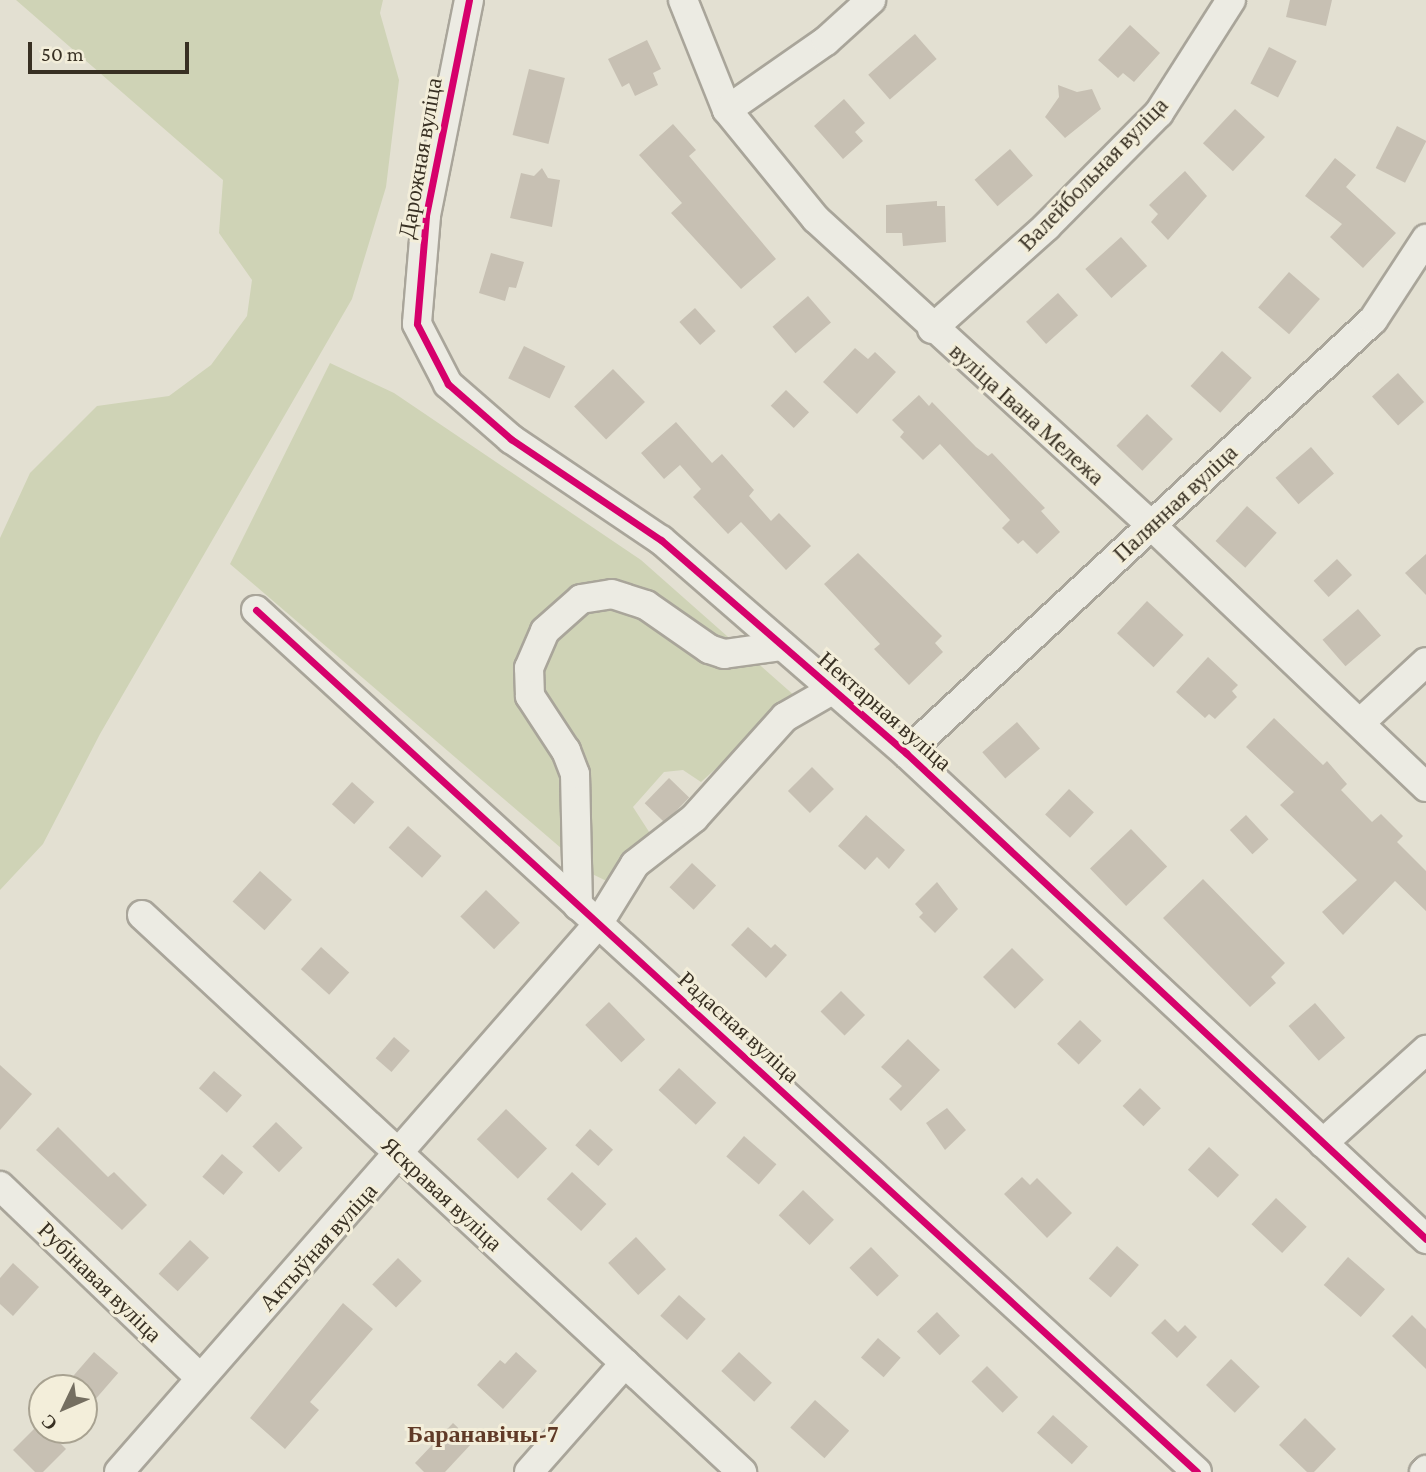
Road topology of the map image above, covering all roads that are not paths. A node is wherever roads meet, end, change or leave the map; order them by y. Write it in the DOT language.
graph roads {
  1 [pos="469,0"];
  2 [pos="683,0"];
  3 [pos="871,0"];
  4 [pos="1231,0"];
  5 [pos="727,110"];
  6 [pos="1426,239"];
  7 [pos="417,324"];
  8 [pos="932,328"];
  9 [pos="1151,525"];
  10 [pos="256,610"];
  11 [pos="782,646"];
  12 [pos="1426,662"];
  13 [pos="832,690"];
  14 [pos="1361,722"];
  15 [pos="906,753"];
  16 [pos="1426,787"];
  17 [pos="142,915"];
  18 [pos="588,915"];
  19 [pos="1426,1050"];
  20 [pos="1323,1143"];
  21 [pos="400,1155"];
  22 [pos="0,1186"];
  23 [pos="1426,1239"];
  24 [pos="625,1363"];
  25 [pos="200,1378"];
  26 [pos="119,1472"];
  27 [pos="529,1472"];
  28 [pos="742,1472"];
  29 [pos="1197,1472"];
  1 -- 7 [label="street, Дарожная вуліца"];
  2 -- 5 [label="street, вуліца Івана Мележа"];
  3 -- 5 [label="street"];
  4 -- 8 [label="street, Валейбольная вуліца"];
  5 -- 8 [label="street, вуліца Івана Мележа"];
  6 -- 9 [label="street, Палянная вуліца"];
  7 -- 11 [label="street, Нектарная вуліца"];
  8 -- 9 [label="street, вуліца Івана Мележа"];
  9 -- 14 [label="street, вуліца Івана Мележа"];
  9 -- 15 [label="street, Палянная вуліца"];
  10 -- 18 [label="street, Радасная вуліца"];
  11 -- 13 [label="street, Нектарная вуліца"];
  11 -- 18 [label="street"];
  12 -- 14 [label="street"];
  13 -- 15 [label="street, Нектарная вуліца"];
  13 -- 18 [label="street, Актыўная вуліца"];
  14 -- 16 [label="street, вуліца Івана Мележа"];
  15 -- 20 [label="street, Нектарная вуліца"];
  17 -- 21 [label="street, Яскравая вуліца"];
  18 -- 21 [label="street, Актыўная вуліца"];
  18 -- 29 [label="street, Радасная вуліца"];
  19 -- 20 [label="street"];
  20 -- 23 [label="street, Нектарная вуліца"];
  21 -- 24 [label="street, Яскравая вуліца"];
  21 -- 25 [label="street, Актыўная вуліца"];
  22 -- 25 [label="street, Рубінавая вуліца"];
  24 -- 27 [label="street"];
  24 -- 28 [label="street, Яскравая вуліца"];
  25 -- 26 [label="street, Актыўная вуліца"];
}
